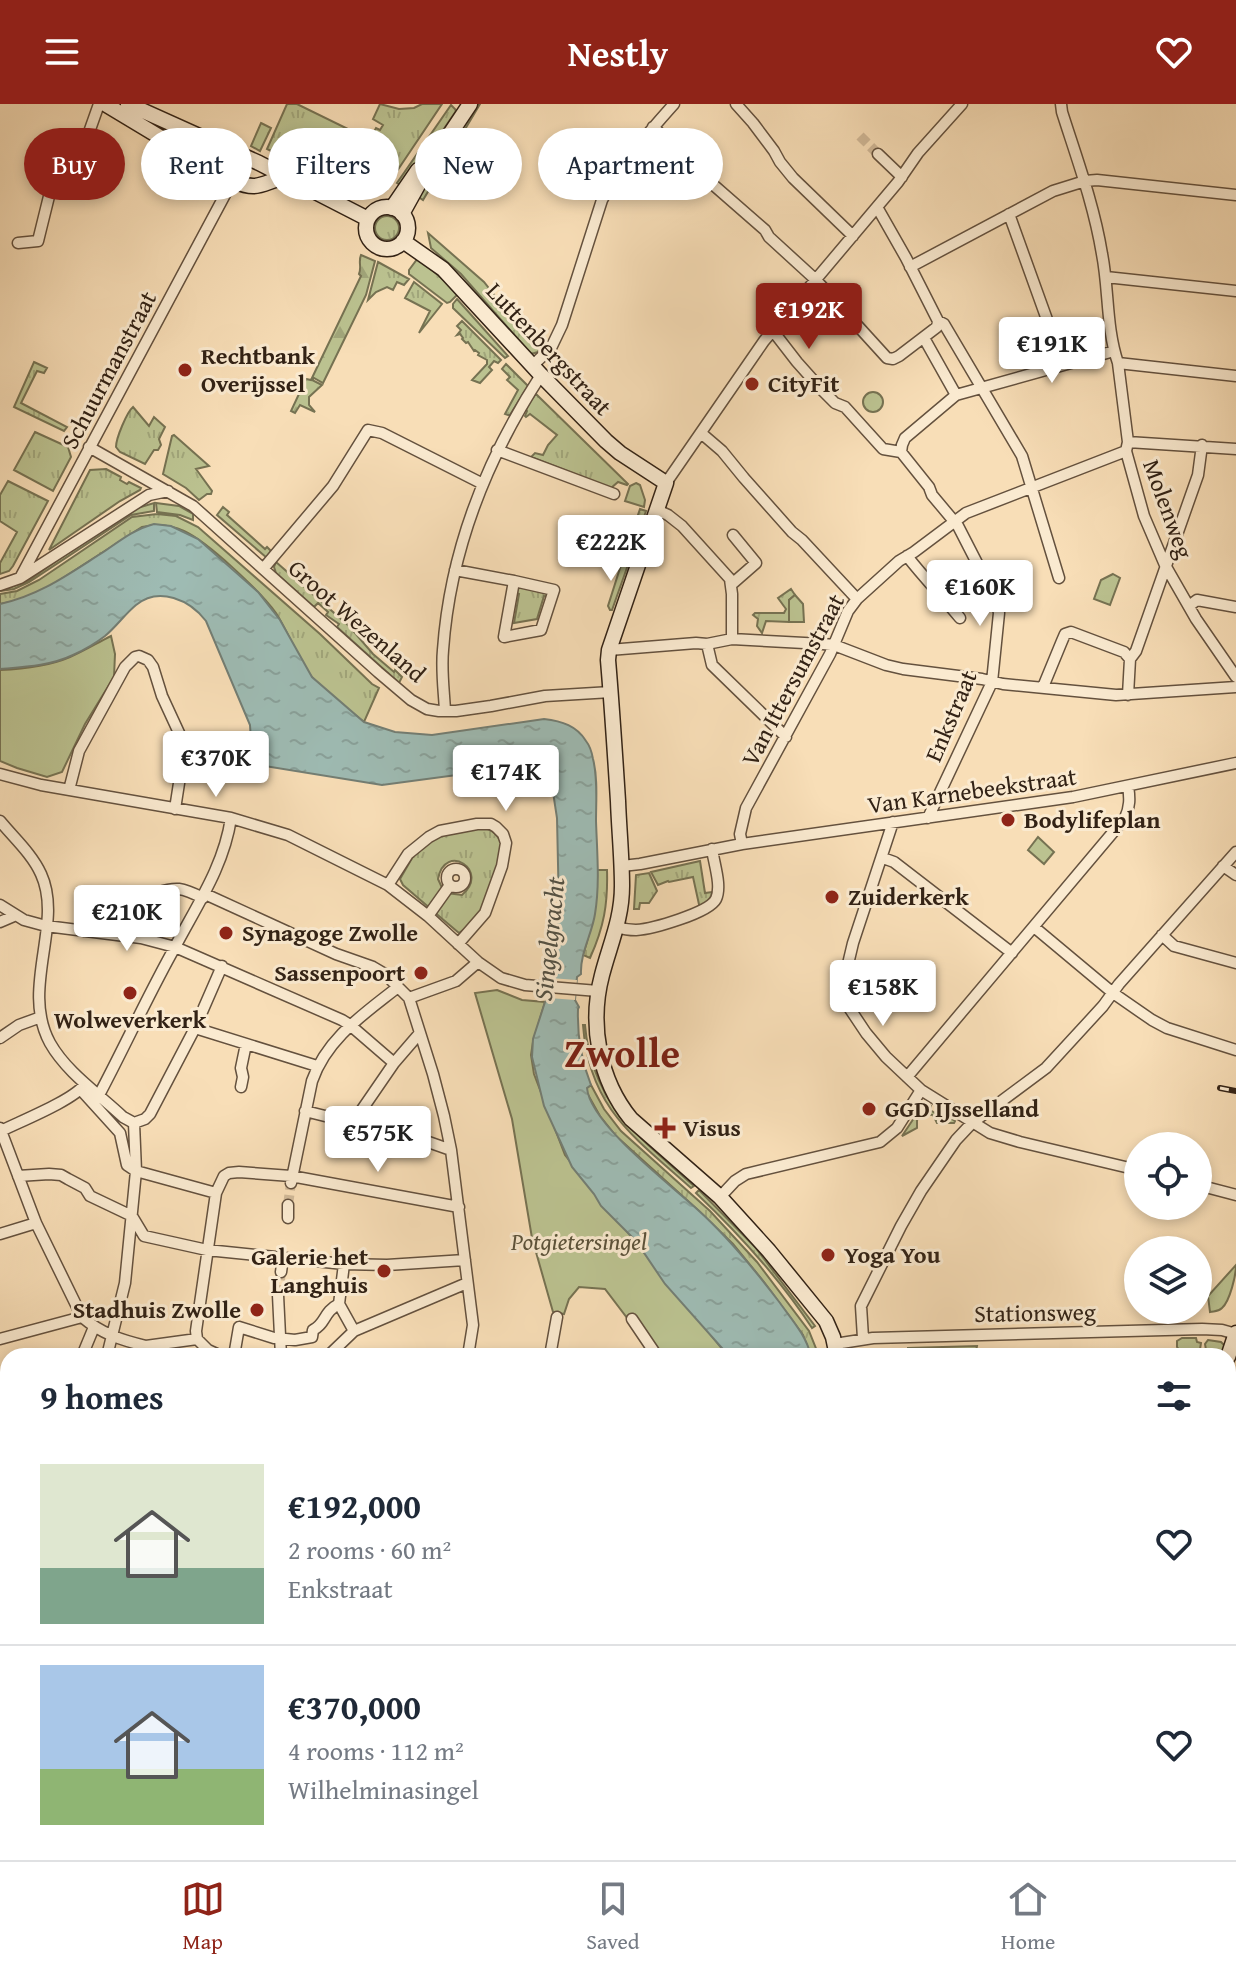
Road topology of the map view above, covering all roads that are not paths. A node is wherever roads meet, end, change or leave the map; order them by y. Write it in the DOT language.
graph roads {
  1 [pos="102,104"];
  2 [pos="128,104"];
  3 [pos="463,104"];
  4 [pos="470,104"];
  5 [pos="674,104"];
  6 [pos="736,104"];
  7 [pos="1061,104"];
  8 [pos="955,106"];
  9 [pos="653,127"];
  10 [pos="143,128"];
  11 [pos="181,128"];
  12 [pos="878,154"];
  13 [pos="902,177"];
  14 [pos="1085,181"];
  15 [pos="1236,195"];
  16 [pos="223,200"];
  17 [pos="330,200"];
  18 [pos="877,207"];
  19 [pos="397,211"];
  20 [pos="1009,214"];
  21 [pos="368,219"];
  22 [pos="853,236"];
  23 [pos="403,241"];
  24 [pos="18,243"];
  25 [pos="910,267"];
  26 [pos="1106,277"];
  27 [pos="816,280"];
  28 [pos="1236,291"];
  29 [pos="938,321"];
  30 [pos="773,331"];
  31 [pos="924,338"];
  32 [pos="1114,351"];
  33 [pos="1118,363"];
  34 [pos="1063,364"];
  35 [pos="536,371"];
  36 [pos="1236,376"];
  37 [pos="982,387"];
  38 [pos="956,395"];
  39 [pos="701,433"];
  40 [pos="1202,445"];
  41 [pos="1127,446"];
  42 [pos="89,447"];
  43 [pos="1236,449"];
  44 [pos="497,450"];
  45 [pos="901,452"];
  46 [pos="666,483"];
  47 [pos="483,484"];
  48 [pos="1033,487"];
  49 [pos="168,490"];
  50 [pos="614,494"];
  51 [pos="657,510"];
  52 [pos="954,521"];
  53 [pos="733,535"];
  54 [pos="907,556"];
  55 [pos="1165,565"];
  56 [pos="263,569"];
  57 [pos="455,570"];
  58 [pos="20,578"];
  59 [pos="1059,578"];
  60 [pos="514,581"];
  61 [pos="732,584"];
  62 [pos="0,585"];
  63 [pos="857,599"];
  64 [pos="1189,606"];
  65 [pos="1236,607"];
  66 [pos="960,618"];
  67 [pos="732,639"];
  68 [pos="707,644"];
  69 [pos="834,645"];
  70 [pos="609,650"];
  71 [pos="1130,659"];
  72 [pos="1236,677"];
  73 [pos="992,682"];
  74 [pos="1043,687"];
  75 [pos="1236,687"];
  76 [pos="611,692"];
  77 [pos="1128,695"];
  78 [pos="445,711"];
  79 [pos="786,737"];
  80 [pos="1236,763"];
  81 [pos="0,774"];
  82 [pos="1128,786"];
  83 [pos="69,790"];
  84 [pos="175,809"];
  85 [pos="231,818"];
  86 [pos="928,818"];
  87 [pos="0,821"];
  88 [pos="893,822"];
  89 [pos="742,844"];
  90 [pos="712,849"];
  91 [pos="1236,852"];
  92 [pos="883,858"];
  93 [pos="622,866"];
  94 [pos="1223,866"];
  95 [pos="1236,875"];
  96 [pos="388,885"];
  97 [pos="450,885"];
  98 [pos="204,896"];
  99 [pos="0,905"];
  100 [pos="14,916"];
  101 [pos="428,916"];
  102 [pos="0,922"];
  103 [pos="46,926"];
  104 [pos="617,927"];
  105 [pos="1034,927"];
  106 [pos="84,931"];
  107 [pos="1162,935"];
  108 [pos="458,944"];
  109 [pos="175,947"];
  110 [pos="1012,953"];
  111 [pos="478,962"];
  112 [pos="1236,963"];
  113 [pos="222,966"];
  114 [pos="398,987"];
  115 [pos="598,991"];
  116 [pos="1113,993"];
  117 [pos="409,998"];
  118 [pos="41,1017"];
  119 [pos="350,1025"];
  120 [pos="195,1028"];
  121 [pos="419,1034"];
  122 [pos="0,1038"];
  123 [pos="246,1044"];
  124 [pos="1236,1050"];
  125 [pos="394,1063"];
  126 [pos="317,1066"];
  127 [pos="907,1077"];
  128 [pos="83,1086"];
  129 [pos="241,1087"];
  130 [pos="921,1090"];
  131 [pos="99,1095"];
  132 [pos="305,1111"];
  133 [pos="361,1111"];
  134 [pos="134,1123"];
  135 [pos="972,1123"];
  136 [pos="1,1130"];
  137 [pos="451,1150"];
  138 [pos="1124,1167"];
  139 [pos="136,1171"];
  140 [pos="18,1176"];
  141 [pos="291,1180"];
  142 [pos="1212,1189"];
  143 [pos="216,1193"];
  144 [pos="1236,1195"];
  145 [pos="720,1197"];
  146 [pos="288,1205"];
  147 [pos="459,1207"];
  148 [pos="132,1216"];
  149 [pos="288,1218"];
  150 [pos="36,1223"];
  151 [pos="0,1234"];
  152 [pos="207,1250"];
  153 [pos="283,1258"];
  154 [pos="465,1260"];
  155 [pos="344,1264"];
  156 [pos="281,1272"];
  157 [pos="467,1283"];
  158 [pos="278,1295"];
  159 [pos="339,1304"];
  160 [pos="82,1317"];
  161 [pos="557,1317"];
  162 [pos="632,1319"];
  163 [pos="94,1327"];
  164 [pos="354,1331"];
  165 [pos="114,1334"];
  166 [pos="1236,1334"];
  167 [pos="277,1338"];
  168 [pos="863,1338"];
  169 [pos="0,1339"];
  170 [pos="197,1339"];
  171 [pos="85,1348"];
  172 [pos="104,1348"];
  173 [pos="110,1348"];
  174 [pos="139,1348"];
  175 [pos="157,1348"];
  176 [pos="206,1348"];
  177 [pos="235,1348"];
  178 [pos="279,1348"];
  179 [pos="336,1348"];
  180 [pos="469,1348"];
  181 [pos="551,1348"];
  182 [pos="652,1348"];
  183 [pos="835,1348"];
  184 [pos="840,1348"];
  1 -- 10 [label="main road"];
  1 -- 24 [label="street"];
  2 -- 11 [label="main road"];
  3 -- 19 [label="main road"];
  4 -- 19 [label="main road"];
  5 -- 9 [label="street"];
  6 -- 22 [label="street"];
  7 -- 14 [label="street, Molenweg"];
  8 -- 13 [label="street"];
  9 -- 27 [label="street"];
  9 -- 35 [label="street"];
  12 -- 13 [label="street"];
  13 -- 18 [label="street"];
  14 -- 15 [label="street"];
  14 -- 20 [label="street"];
  14 -- 26 [label="street, Molenweg"];
  16 -- 42 [label="street, Schuurmanstraat"];
  17 -- 21 [label="main road"];
  18 -- 22 [label="street"];
  18 -- 25 [label="street"];
  19 -- 21 [label="main road"];
  19 -- 23 [label="main road"];
  20 -- 25 [label="street"];
  20 -- 34 [label="street"];
  21 -- 23 [label="main road, Luttenbergstraat"];
  22 -- 27 [label="street"];
  23 -- 35 [label="main road, Luttenbergstraat"];
  25 -- 29 [label="street"];
  26 -- 28 [label="street"];
  26 -- 32 [label="street, Molenweg"];
  27 -- 30 [label="street"];
  27 -- 31 [label="street"];
  29 -- 31 [label="street"];
  29 -- 37 [label="street"];
  30 -- 39 [label="street"];
  30 -- 45 [label="street, Enkstraat"];
  31 -- 38 [label="street"];
  32 -- 33 [label="street, Molenweg"];
  32 -- 34 [label="street"];
  33 -- 36 [label="street"];
  33 -- 41 [label="street, Molenweg"];
  34 -- 37 [label="street"];
  35 -- 44 [label="street"];
  35 -- 46 [label="main road, Luttenbergstraat"];
  37 -- 38 [label="street"];
  37 -- 48 [label="street"];
  38 -- 45 [label="street"];
  39 -- 46 [label="street"];
  39 -- 63 [label="street"];
  40 -- 41 [label="street, Van Ittersumstraat"];
  40 -- 43 [label="street, Van Ittersumstraat"];
  40 -- 55 [label="street"];
  41 -- 48 [label="street, Van Ittersumstraat"];
  41 -- 55 [label="street, Molenweg"];
  42 -- 49 [label="street, Groot Wezenland"];
  42 -- 58 [label="street, Schuurmanstraat"];
  44 -- 47 [label="street"];
  44 -- 50 [label="street"];
  45 -- 52 [label="street, Enkstraat"];
  46 -- 51 [label="main road"];
  47 -- 56 [label="street"];
  47 -- 57 [label="street"];
  48 -- 52 [label="street, Van Ittersumstraat"];
  48 -- 59 [label="street"];
  49 -- 56 [label="street, Groot Wezenland"];
  49 -- 58 [label="street"];
  51 -- 61 [label="street"];
  51 -- 70 [label="main road"];
  52 -- 54 [label="street, Van Ittersumstraat"];
  52 -- 73 [label="street, Enkstraat"];
  53 -- 61 [label="street"];
  54 -- 63 [label="street, Van Ittersumstraat"];
  54 -- 66 [label="street"];
  55 -- 64 [label="street, Molenweg"];
  55 -- 71 [label="street"];
  56 -- 78 [label="street, Groot Wezenland"];
  57 -- 60 [label="street"];
  57 -- 78 [label="street"];
  58 -- 62 [label="street"];
  60 -- 60 [label="street"];
  61 -- 67 [label="street"];
  63 -- 69 [label="street, Van Ittersumstraat"];
  64 -- 65 [label="street"];
  64 -- 72 [label="street, Molenweg"];
  67 -- 68 [label="street"];
  67 -- 69 [label="street"];
  68 -- 70 [label="street"];
  68 -- 79 [label="street"];
  69 -- 73 [label="street"];
  69 -- 79 [label="street, Van Ittersumstraat"];
  70 -- 76 [label="main road"];
  71 -- 74 [label="street"];
  71 -- 77 [label="street"];
  73 -- 74 [label="street"];
  73 -- 86 [label="street, Enkstraat"];
  74 -- 77 [label="street"];
  75 -- 77 [label="street"];
  76 -- 78 [label="street, Groot Wezenland"];
  76 -- 93 [label="main road"];
  79 -- 89 [label="street, Van Ittersumstraat"];
  80 -- 82 [label="street, Van Karnebeekstraat"];
  81 -- 83 [label="street"];
  82 -- 86 [label="street, Van Karnebeekstraat"];
  82 -- 105 [label="street"];
  83 -- 84 [label="street"];
  83 -- 84 [label="street"];
  84 -- 85 [label="street"];
  85 -- 96 [label="street"];
  85 -- 98 [label="street"];
  86 -- 88 [label="street, Van Karnebeekstraat"];
  87 -- 103 [label="street"];
  88 -- 89 [label="street, Van Karnebeekstraat"];
  88 -- 92 [label="street"];
  89 -- 90 [label="street, Van Karnebeekstraat"];
  90 -- 93 [label="street, Van Karnebeekstraat"];
  90 -- 104 [label="street"];
  91 -- 94 [label="street"];
  92 -- 110 [label="street"];
  92 -- 127 [label="street"];
  93 -- 104 [label="main road"];
  94 -- 95 [label="street"];
  94 -- 107 [label="street"];
  96 -- 101 [label="street"];
  96 -- 108 [label="street"];
  97 -- 101 [label="street"];
  98 -- 106 [label="street"];
  98 -- 109 [label="street"];
  98 -- 114 [label="street"];
  99 -- 100 [label="street"];
  100 -- 102 [label="street"];
  100 -- 103 [label="street"];
  101 -- 108 [label="street"];
  103 -- 106 [label="street"];
  103 -- 118 [label="street"];
  104 -- 115 [label="main road"];
  105 -- 110 [label="street"];
  105 -- 116 [label="street"];
  106 -- 109 [label="street"];
  107 -- 112 [label="street"];
  107 -- 116 [label="street"];
  108 -- 111 [label="street"];
  109 -- 113 [label="street"];
  109 -- 131 [label="street"];
  110 -- 127 [label="street"];
  111 -- 115 [label="street"];
  111 -- 117 [label="street"];
  113 -- 119 [label="street"];
  113 -- 120 [label="street"];
  114 -- 117 [label="street"];
  114 -- 119 [label="street"];
  115 -- 145 [label="main road"];
  116 -- 124 [label="street"];
  116 -- 135 [label="street"];
  117 -- 121 [label="street"];
  118 -- 122 [label="street"];
  118 -- 128 [label="street"];
  119 -- 125 [label="street"];
  119 -- 126 [label="street"];
  120 -- 123 [label="street"];
  120 -- 134 [label="street"];
  121 -- 125 [label="street"];
  121 -- 137 [label="street"];
  123 -- 126 [label="street"];
  123 -- 129 [label="street"];
  125 -- 133 [label="street"];
  126 -- 132 [label="street"];
  127 -- 130 [label="street"];
  128 -- 131 [label="street"];
  128 -- 136 [label="street"];
  128 -- 139 [label="street"];
  130 -- 135 [label="street"];
  130 -- 145 [label="street"];
  131 -- 134 [label="street"];
  132 -- 133 [label="street"];
  132 -- 141 [label="street"];
  133 -- 137 [label="street"];
  134 -- 139 [label="street"];
  135 -- 138 [label="street"];
  135 -- 168 [label="street"];
  136 -- 140 [label="street"];
  137 -- 147 [label="street"];
  139 -- 143 [label="street"];
  139 -- 148 [label="street"];
  140 -- 148 [label="street"];
  140 -- 150 [label="street"];
  141 -- 143 [label="street"];
  141 -- 147 [label="street"];
  142 -- 144 [label="street"];
  143 -- 152 [label="street"];
  145 -- 183 [label="main road"];
  146 -- 149 [label="street"];
  147 -- 154 [label="street"];
  148 -- 152 [label="street"];
  148 -- 165 [label="street"];
  150 -- 151 [label="street"];
  150 -- 160 [label="street"];
  152 -- 153 [label="street"];
  152 -- 170 [label="street"];
  153 -- 155 [label="street"];
  153 -- 156 [label="street"];
  154 -- 155 [label="street"];
  154 -- 157 [label="street"];
  155 -- 159 [label="street"];
  157 -- 164 [label="street"];
  157 -- 180 [label="street"];
  158 -- 167 [label="street"];
  159 -- 164 [label="street"];
  159 -- 167 [label="street"];
  160 -- 163 [label="street"];
  160 -- 169 [label="street"];
  161 -- 181 [label="street"];
  162 -- 182 [label="street"];
  163 -- 165 [label="street"];
  163 -- 171 [label="street"];
  163 -- 172 [label="street"];
  164 -- 179 [label="street"];
  165 -- 173 [label="street"];
  165 -- 174 [label="street"];
  166 -- 168 [label="street, Stationsweg"];
  167 -- 177 [label="street"];
  167 -- 178 [label="street"];
  168 -- 184 [label="street, Stationsweg"];
  170 -- 175 [label="street"];
  170 -- 176 [label="street"];
}
